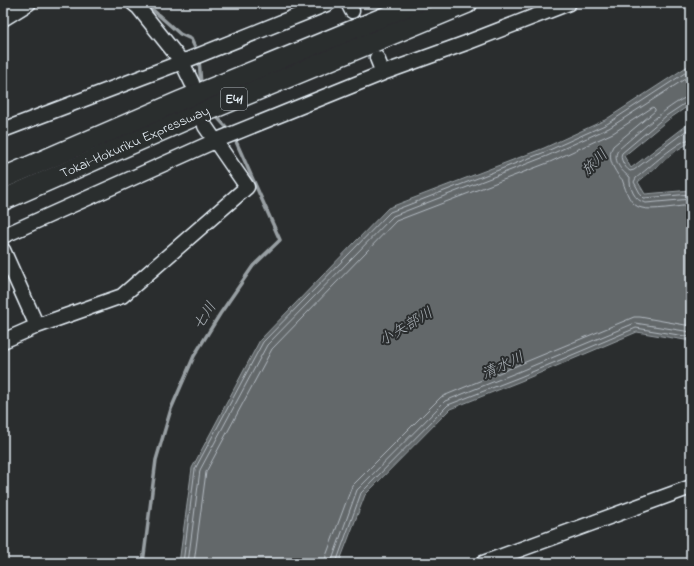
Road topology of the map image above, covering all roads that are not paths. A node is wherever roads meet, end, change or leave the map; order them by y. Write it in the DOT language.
graph roads {
  1 [pos="29,3"];
  2 [pos="420,3"];
  3 [pos="468,3"];
  4 [pos="569,3"];
  5 [pos="136,4"];
  6 [pos="319,5"];
  7 [pos="3,19"];
  8 [pos="377,58"];
  9 [pos="182,62"];
  10 [pos="383,73"];
  11 [pos="192,83"];
  12 [pos="205,126"];
  13 [pos="3,130"];
  14 [pos="215,141"];
  15 [pos="3,178"];
  16 [pos="3,200"];
  17 [pos="3,236"];
  18 [pos="3,250"];
  19 [pos="38,326"];
  20 [pos="3,341"];
  21 [pos="691,487"];
  22 [pos="483,563"];
  1 -- 7 [label="street"];
  2 -- 15 [label="highway, Tokai-Hokuriku Expressway / E41"];
  3 -- 16 [label="highway, Tokai-Hokuriku Expressway / E41"];
  4 -- 10 [label="street"];
  5 -- 9 [label="street"];
  6 -- 9 [label="street"];
  8 -- 10 [label="street"];
  9 -- 11 [label="street"];
  9 -- 13 [label="street"];
  10 -- 14 [label="street"];
  12 -- 14 [label="street"];
  14 -- 17 [label="street"];
  14 -- 19 [label="street"];
  18 -- 19 [label="street"];
  19 -- 20 [label="street"];
  21 -- 22 [label="street"];
}
